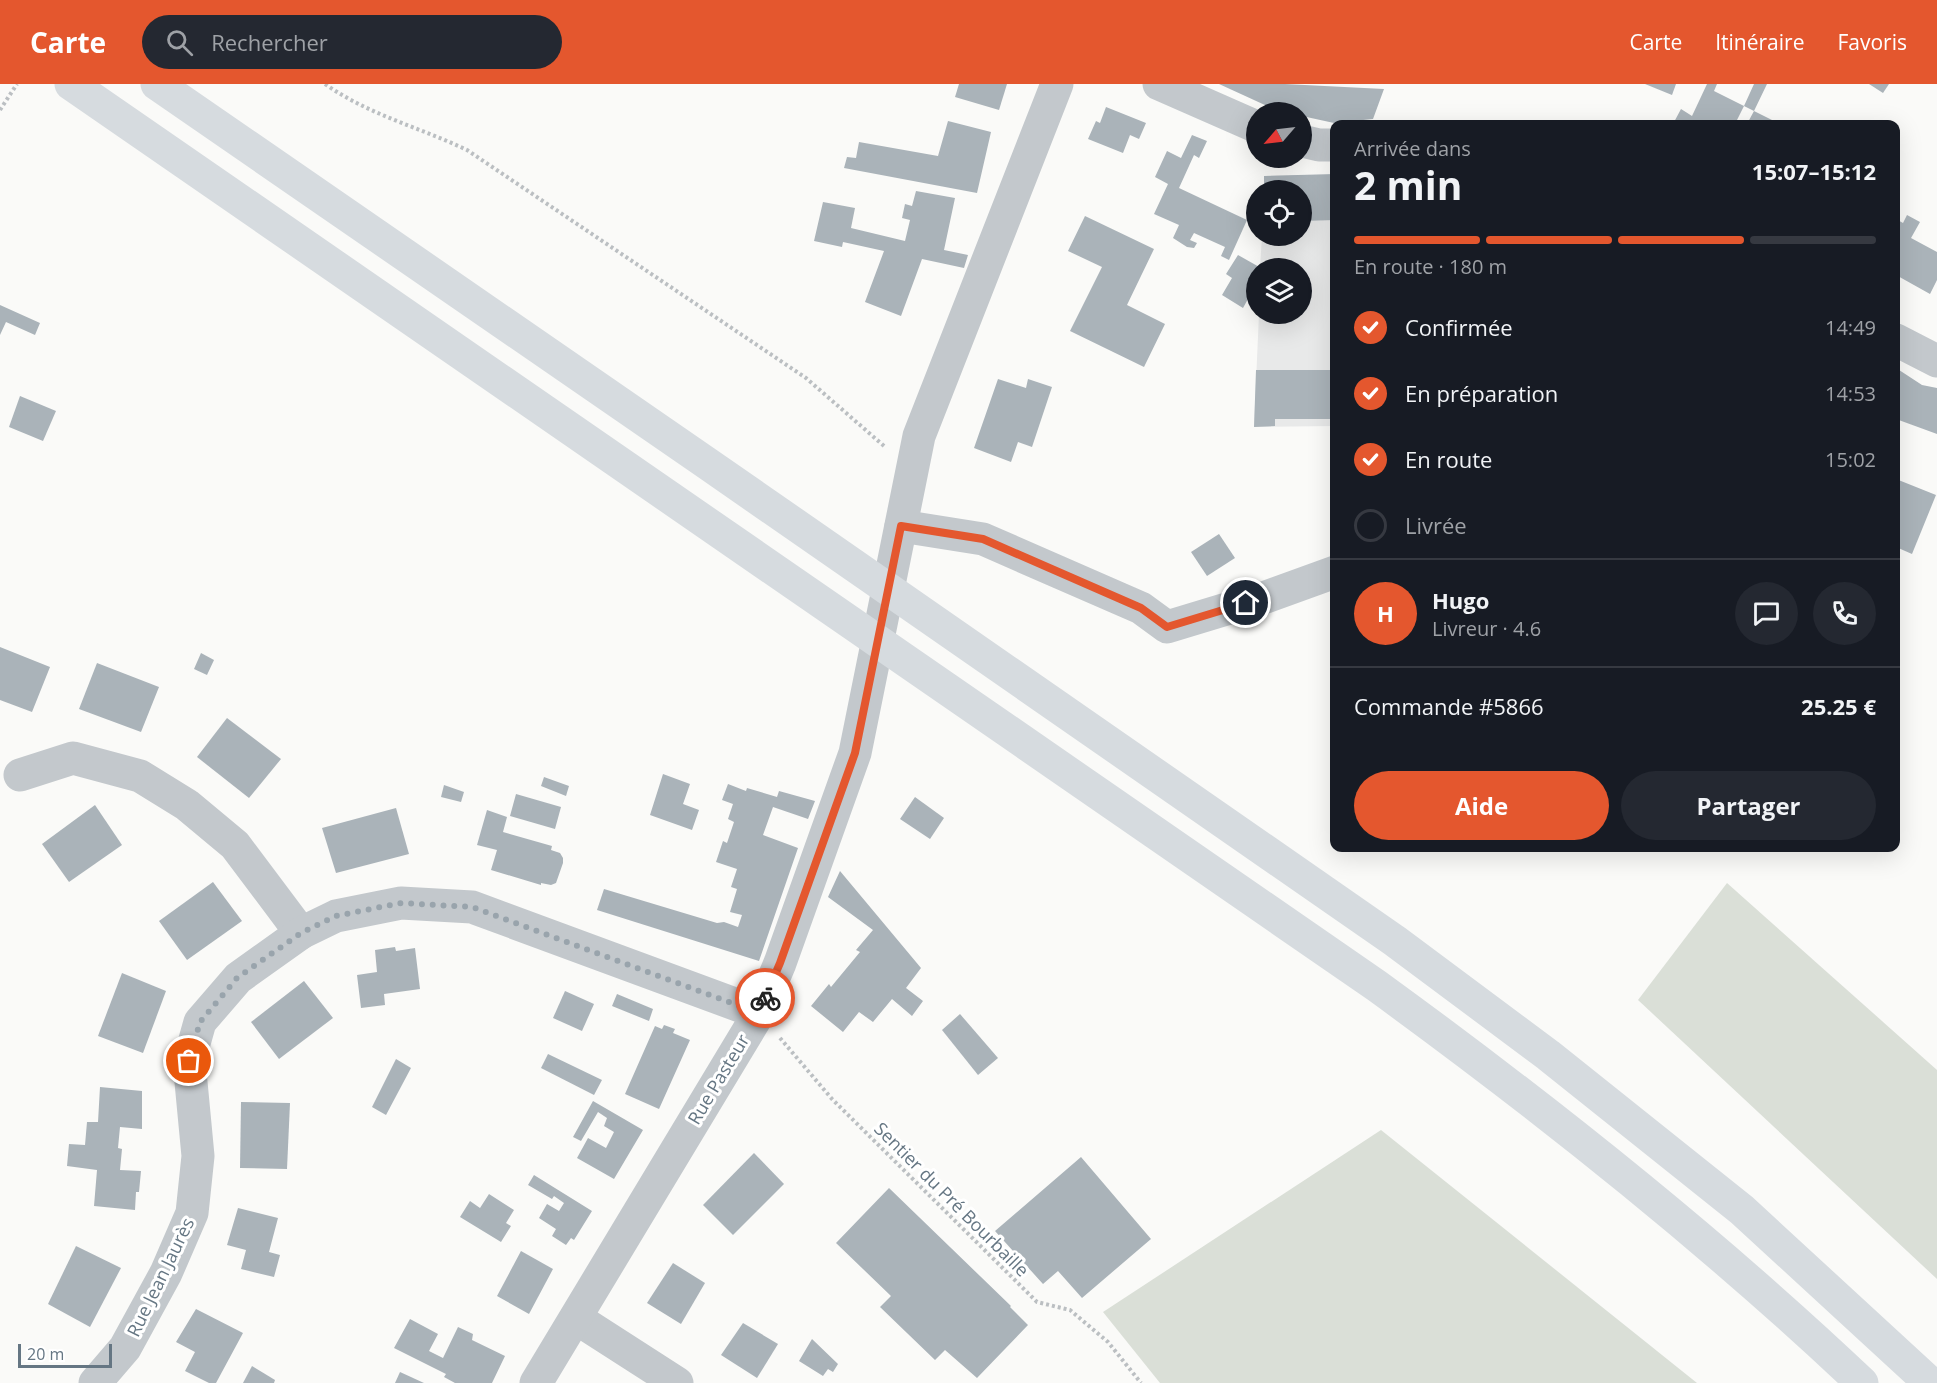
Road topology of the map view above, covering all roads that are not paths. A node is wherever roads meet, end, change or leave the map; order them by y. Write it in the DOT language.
graph roads {
  1 [pos="71,84"];
  2 [pos="157,84"];
  3 [pos="1057,84"];
  4 [pos="1159,84"];
  5 [pos="1246,122"];
  6 [pos="1312,143"];
  7 [pos="1330,145"];
  8 [pos="1900,342"];
  9 [pos="1937,361"];
  10 [pos="899,537"];
  11 [pos="1330,574"];
  12 [pos="20,776"];
  13 [pos="301,933"];
  14 [pos="759,1013"];
  15 [pos="576,1318"];
  16 [pos="95,1383"];
  17 [pos="536,1383"];
  18 [pos="677,1383"];
  19 [pos="1862,1383"];
  20 [pos="1930,1383"];
  1 -- 19 [label="highway"];
  2 -- 20 [label="highway"];
  3 -- 10 [label="street, Rue Pasteur"];
  4 -- 5 [label="street"];
  6 -- 7 [label="street"];
  8 -- 9 [label="street"];
  10 -- 11 [label="street"];
  10 -- 14 [label="street, Rue Pasteur"];
  12 -- 13 [label="street"];
  13 -- 14 [label="street, Rue Jean Jaurès"];
  13 -- 16 [label="street, Rue Jean Jaurès"];
  14 -- 15 [label="street, Rue Pasteur"];
  15 -- 17 [label="street, Rue Pasteur"];
  15 -- 18 [label="street"];
}
